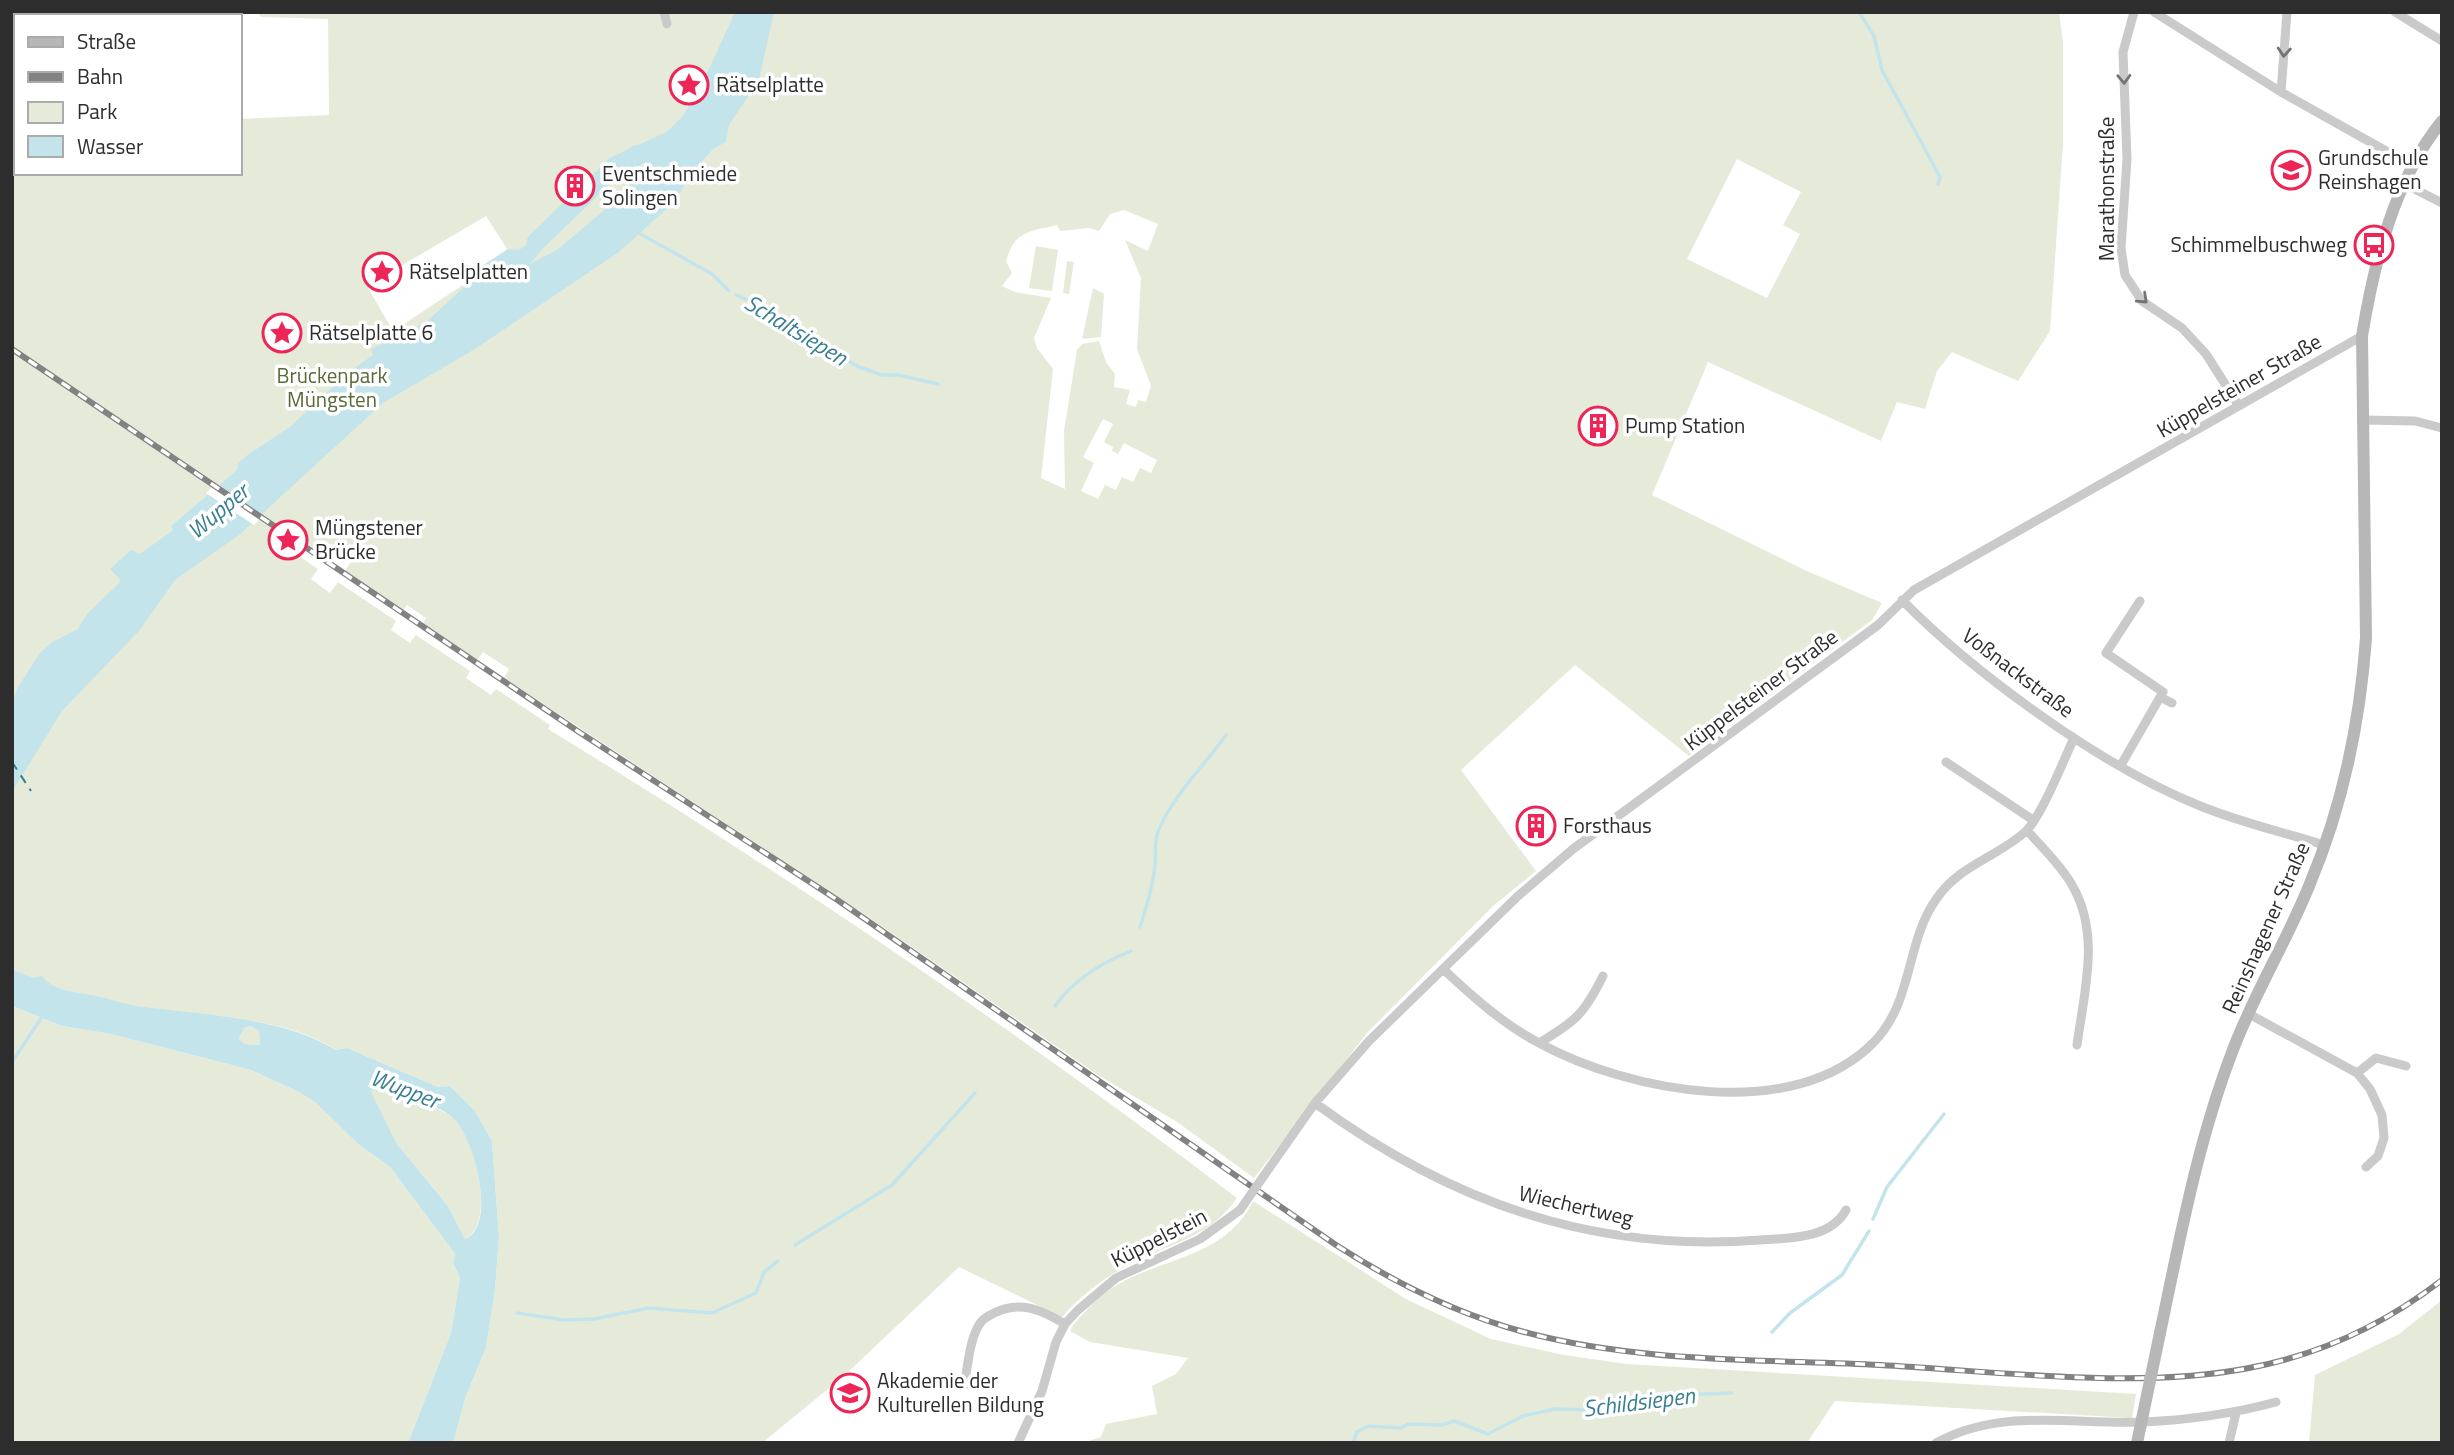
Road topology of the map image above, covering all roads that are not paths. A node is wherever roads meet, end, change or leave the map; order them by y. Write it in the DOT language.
graph roads {
  1 [pos="664,12"];
  2 [pos="2134,12"];
  3 [pos="2154,12"];
  4 [pos="2287,12"];
  5 [pos="2395,12"];
  6 [pos="667,24"];
  7 [pos="2442,41"];
  8 [pos="2281,92"];
  9 [pos="2442,121"];
  10 [pos="2413,166"];
  11 [pos="2405,184"];
  12 [pos="2442,203"];
  13 [pos="2362,336"];
  14 [pos="2239,406"];
  15 [pos="2365,420"];
  16 [pos="2442,428"];
  17 [pos="1902,600"];
  18 [pos="2140,601"];
  19 [pos="2160,696"];
  20 [pos="2172,703"];
  21 [pos="2074,738"];
  22 [pos="1946,762"];
  23 [pos="2121,765"];
  24 [pos="2034,820"];
  25 [pos="2027,830"];
  26 [pos="2324,845"];
  27 [pos="1443,969"];
  28 [pos="1603,976"];
  29 [pos="2249,1014"];
  30 [pos="1539,1043"];
  31 [pos="2077,1045"];
  32 [pos="2406,1066"];
  33 [pos="2357,1073"];
  34 [pos="1315,1103"];
  35 [pos="2366,1167"];
  36 [pos="1263,1177"];
  37 [pos="1846,1210"];
  38 [pos="1065,1324"];
  39 [pos="964,1386"];
  40 [pos="2276,1402"];
  41 [pos="2236,1413"];
  42 [pos="2142,1421"];
  43 [pos="1018,1443"];
  44 [pos="1936,1443"];
  45 [pos="2137,1443"];
  46 [pos="2229,1443"];
  1 -- 6 [label="street"];
  2 -- 14 [label="street, Marathonstraße, one-way"];
  3 -- 8 [label="street"];
  4 -- 8 [label="street, one-way"];
  5 -- 7 [label="street"];
  8 -- 10 [label="street"];
  9 -- 10 [label="main road, Reinshagener Straße"];
  10 -- 11 [label="main road, Reinshagener Straße"];
  11 -- 12 [label="street"];
  11 -- 13 [label="main road, Reinshagener Straße"];
  13 -- 14 [label="street, Küppelsteiner Straße"];
  13 -- 15 [label="main road, Reinshagener Straße"];
  14 -- 17 [label="street, Küppelsteiner Straße"];
  15 -- 16 [label="street"];
  15 -- 26 [label="main road, Reinshagener Straße"];
  17 -- 21 [label="street, Voßnackstraße"];
  17 -- 27 [label="street, Küppelsteiner Straße"];
  18 -- 19 [label="street"];
  19 -- 20 [label="street"];
  19 -- 23 [label="street"];
  21 -- 23 [label="street, Voßnackstraße"];
  21 -- 24 [label="street"];
  22 -- 24 [label="street"];
  23 -- 26 [label="street, Voßnackstraße"];
  24 -- 25 [label="street"];
  25 -- 30 [label="street"];
  25 -- 31 [label="street"];
  26 -- 29 [label="main road, Reinshagener Straße"];
  27 -- 30 [label="street"];
  27 -- 34 [label="street, Küppelsteiner Straße"];
  28 -- 30 [label="street"];
  29 -- 33 [label="street"];
  29 -- 42 [label="main road, Reinshagener Straße, bridge"];
  32 -- 33 [label="street"];
  33 -- 35 [label="street"];
  34 -- 36 [label="street, Küppelsteiner Straße"];
  34 -- 37 [label="street, Wiechertweg"];
  36 -- 38 [label="street, Küppelstein, bridge"];
  38 -- 39 [label="street"];
  38 -- 43 [label="street, Küppelstein"];
  40 -- 41 [label="street"];
  41 -- 42 [label="street"];
  41 -- 46 [label="street"];
  42 -- 44 [label="street"];
  42 -- 45 [label="main road, Reinshagener Straße"];
}
